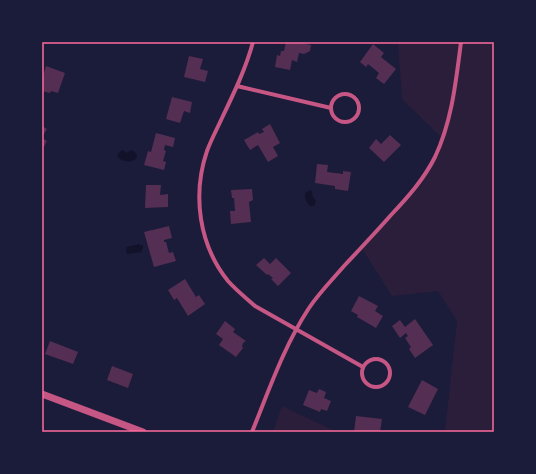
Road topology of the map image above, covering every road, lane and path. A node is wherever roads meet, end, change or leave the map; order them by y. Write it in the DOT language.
graph roads {
  1 [pos="253,42"];
  2 [pos="461,42"];
  3 [pos="237,86"];
  4 [pos="331,108"];
  5 [pos="296,330"];
  6 [pos="363,367"];
  7 [pos="42,394"];
  8 [pos="143,432"];
  9 [pos="252,432"];
  1 -- 3 [label="street"];
  2 -- 5 [label="street"];
  3 -- 4 [label="street"];
  3 -- 5 [label="street"];
  4 -- 4 [label="street"];
  5 -- 6 [label="street"];
  5 -- 9 [label="street"];
  6 -- 6 [label="street"];
  7 -- 8 [label="street"];
}
